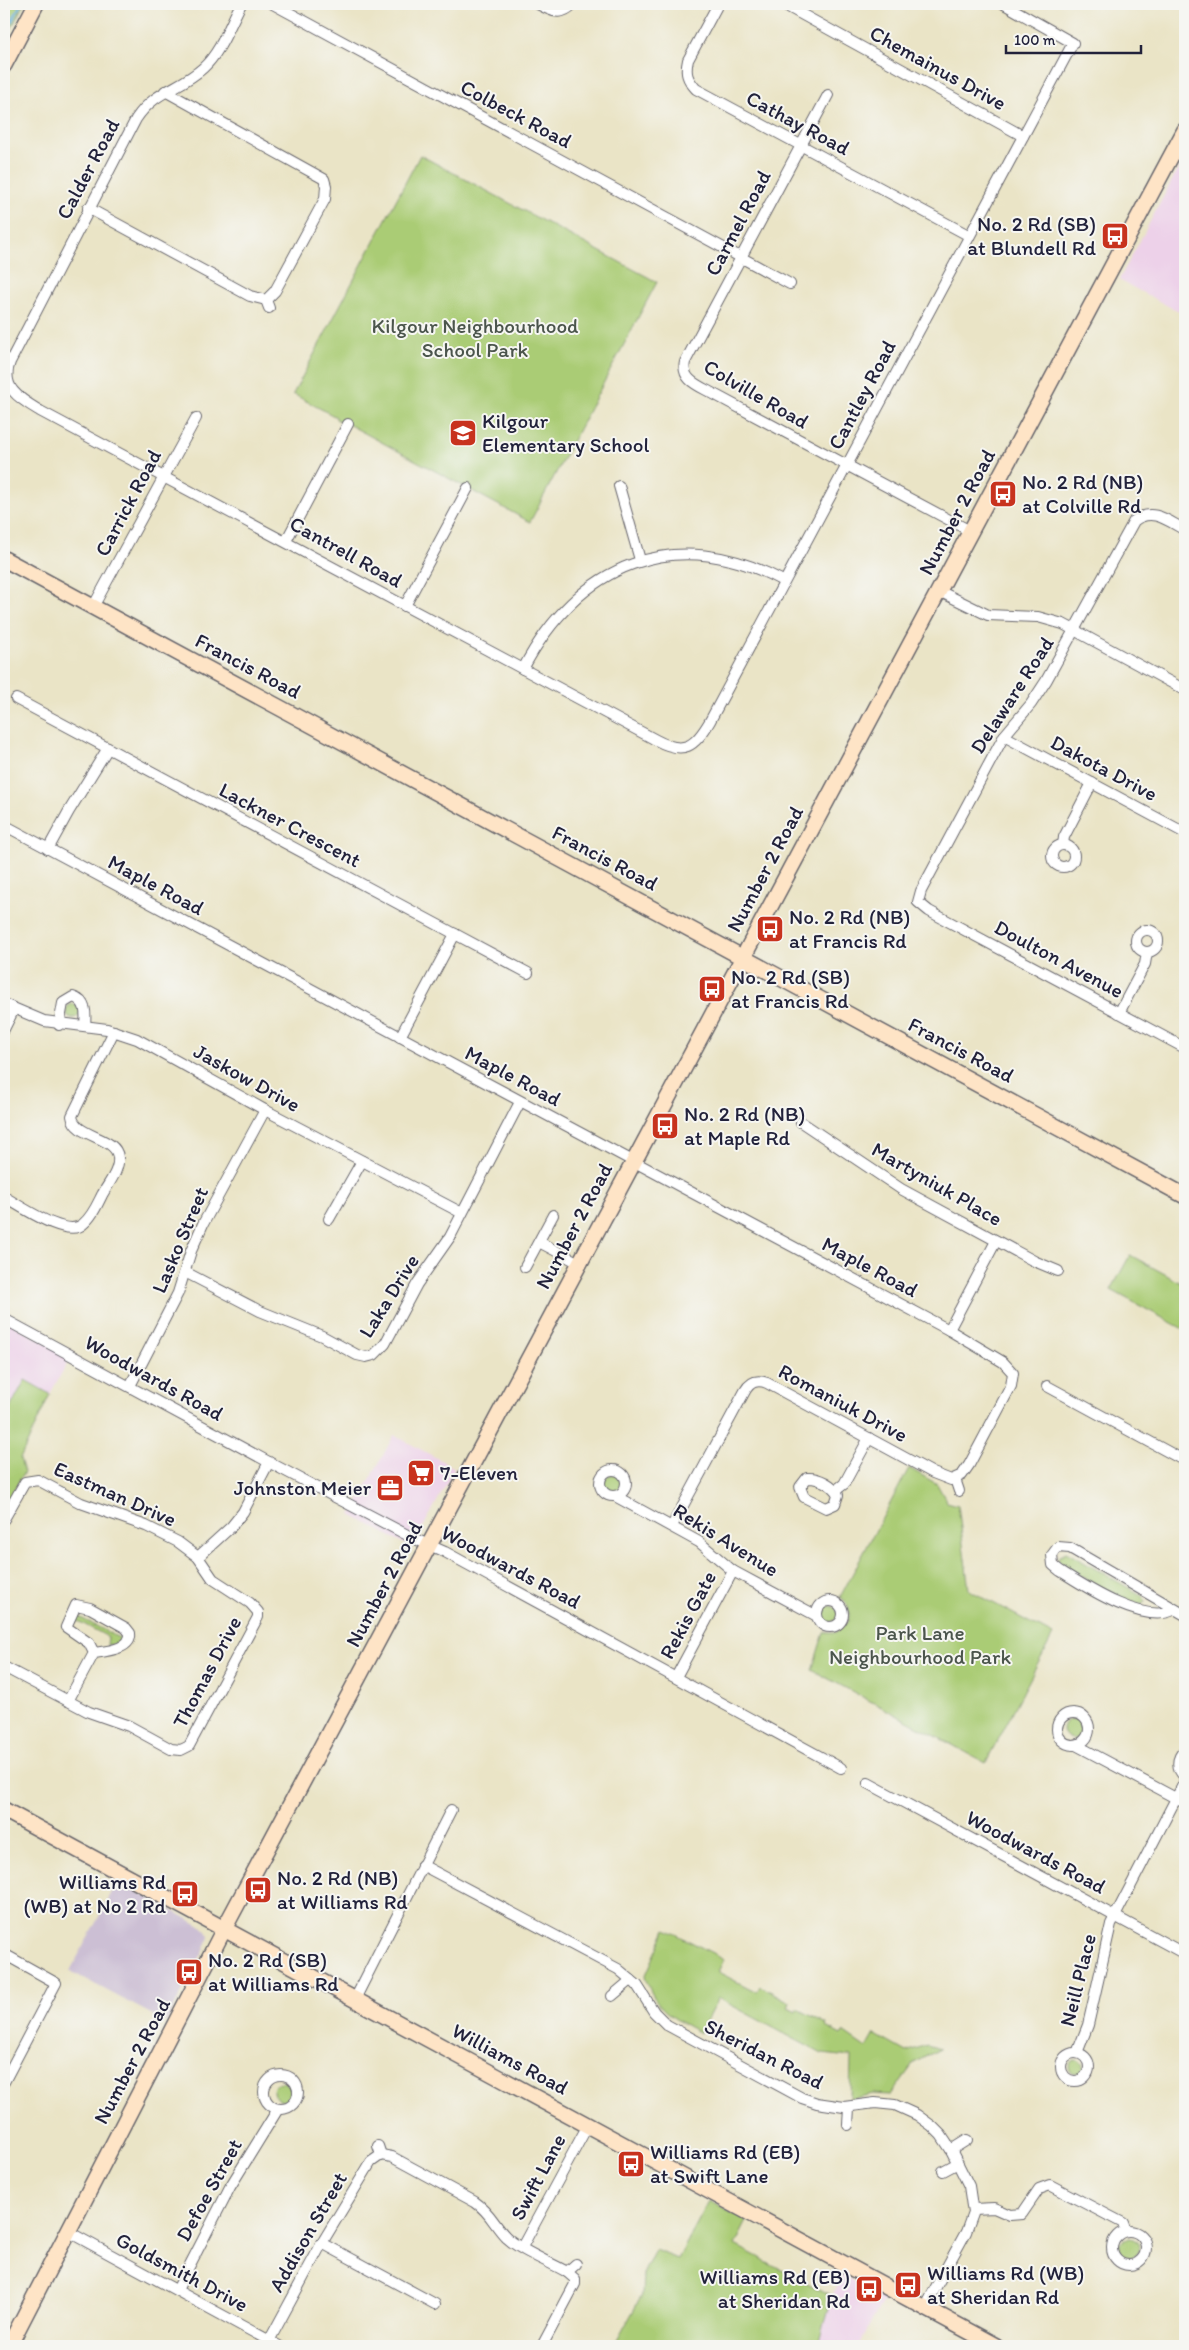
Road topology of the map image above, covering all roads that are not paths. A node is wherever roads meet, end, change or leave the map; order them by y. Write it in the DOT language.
graph roads {
  1 [pos="36,4"];
  2 [pos="241,4"];
  3 [pos="272,4"];
  4 [pos="538,4"];
  5 [pos="573,4"];
  6 [pos="718,4"];
  7 [pos="783,4"];
  8 [pos="1004,4"];
  9 [pos="4,65"];
  10 [pos="165,92"];
  11 [pos="828,95"];
  12 [pos="1185,130"];
  13 [pos="1023,136"];
  14 [pos="800,146"];
  15 [pos="88,208"];
  16 [pos="968,235"];
  17 [pos="741,256"];
  18 [pos="790,284"];
  19 [pos="685,371"];
  20 [pos="8,383"];
  21 [pos="196,418"];
  22 [pos="348,424"];
  23 [pos="846,465"];
  24 [pos="164,476"];
  25 [pos="619,486"];
  26 [pos="468,488"];
  27 [pos="1185,530"];
  28 [pos="970,531"];
  29 [pos="286,541"];
  30 [pos="4,559"];
  31 [pos="640,560"];
  32 [pos="784,581"];
  33 [pos="939,592"];
  34 [pos="405,606"];
  35 [pos="93,607"];
  36 [pos="1075,631"];
  37 [pos="523,669"];
  38 [pos="1185,690"];
  39 [pos="16,699"];
  40 [pos="1004,736"];
  41 [pos="108,748"];
  42 [pos="672,748"];
  43 [pos="1092,784"];
  44 [pos="4,825"];
  45 [pos="1185,833"];
  46 [pos="1063,845"];
  47 [pos="48,849"];
  48 [pos="918,902"];
  49 [pos="455,934"];
  50 [pos="1147,952"];
  51 [pos="742,956"];
  52 [pos="528,973"];
  53 [pos="4,1004"];
  54 [pos="14,1009"];
  55 [pos="1119,1012"];
  56 [pos="59,1025"];
  57 [pos="85,1026"];
  58 [pos="4,1029"];
  59 [pos="114,1031"];
  60 [pos="400,1037"];
  61 [pos="1185,1048"];
  62 [pos="520,1102"];
  63 [pos="265,1110"];
  64 [pos="802,1122"];
  65 [pos="362,1161"];
  66 [pos="633,1161"];
  67 [pos="1185,1196"];
  68 [pos="4,1197"];
  69 [pos="462,1213"];
  70 [pos="553,1215"];
  71 [pos="329,1219"];
  72 [pos="996,1241"];
  73 [pos="539,1242"];
  74 [pos="579,1263"];
  75 [pos="525,1267"];
  76 [pos="1058,1271"];
  77 [pos="186,1272"];
  78 [pos="4,1318"];
  79 [pos="949,1330"];
  80 [pos="130,1386"];
  81 [pos="1048,1386"];
  82 [pos="869,1438"];
  83 [pos="1185,1461"];
  84 [pos="268,1462"];
  85 [pos="956,1479"];
  86 [pos="836,1490"];
  87 [pos="959,1491"];
  88 [pos="615,1496"];
  89 [pos="4,1519"];
  90 [pos="672,1526"];
  91 [pos="429,1544"];
  92 [pos="198,1558"];
  93 [pos="733,1571"];
  94 [pos="1175,1609"];
  95 [pos="1185,1615"];
  96 [pos="817,1616"];
  97 [pos="94,1653"];
  98 [pos="4,1667"];
  99 [pos="676,1678"];
  100 [pos="68,1701"];
  101 [pos="1076,1745"];
  102 [pos="1185,1750"];
  103 [pos="841,1768"];
  104 [pos="1185,1777"];
  105 [pos="1185,1781"];
  106 [pos="868,1783"];
  107 [pos="1181,1801"];
  108 [pos="4,1810"];
  109 [pos="451,1810"];
  110 [pos="422,1865"];
  111 [pos="1115,1916"];
  112 [pos="224,1929"];
  113 [pos="4,1954"];
  114 [pos="1185,1954"];
  115 [pos="631,1980"];
  116 [pos="612,1996"];
  117 [pos="355,1999"];
  118 [pos="1077,2053"];
  119 [pos="7,2067"];
  120 [pos="4,2082"];
  121 [pos="850,2107"];
  122 [pos="278,2109"];
  123 [pos="588,2125"];
  124 [pos="848,2125"];
  125 [pos="967,2140"];
  126 [pos="951,2150"];
  127 [pos="958,2163"];
  128 [pos="943,2171"];
  129 [pos="974,2209"];
  130 [pos="67,2231"];
  131 [pos="1126,2231"];
  132 [pos="322,2243"];
  133 [pos="522,2247"];
  134 [pos="576,2264"];
  135 [pos="567,2272"];
  136 [pos="177,2290"];
  137 [pos="435,2304"];
  138 [pos="925,2308"];
  139 [pos="269,2340"];
  140 [pos="9,2346"];
  141 [pos="279,2346"];
  142 [pos="542,2346"];
  143 [pos="996,2346"];
  1 -- 9 [label="main road"];
  2 -- 10 [label="street, Calder Road"];
  3 -- 17 [label="street, Colbeck Road"];
  4 -- 5 [label="street"];
  6 -- 14 [label="street, Cathay Road"];
  7 -- 13 [label="street, Chemainus Drive"];
  8 -- 13 [label="street, Cantley Road"];
  10 -- 15 [label="street, Calder Road"];
  10 -- 15 [label="street"];
  11 -- 14 [label="street, Carmel Road"];
  12 -- 28 [label="main road, Number 2 Road"];
  13 -- 16 [label="street, Cantley Road"];
  14 -- 16 [label="street, Cathay Road"];
  14 -- 17 [label="street, Carmel Road"];
  15 -- 20 [label="street, Calder Road"];
  16 -- 23 [label="street, Cantley Road"];
  17 -- 18 [label="street, Colbeck Road"];
  17 -- 19 [label="street, Carmel Road"];
  19 -- 23 [label="street, Colville Road"];
  20 -- 24 [label="street, Cantrell Road"];
  21 -- 24 [label="street, Carrick Road"];
  22 -- 29 [label="street"];
  23 -- 28 [label="street, Colville Road"];
  23 -- 32 [label="street, Cantley Road"];
  24 -- 29 [label="street, Cantrell Road"];
  24 -- 35 [label="street, Carrick Road"];
  25 -- 31 [label="street"];
  26 -- 34 [label="street"];
  27 -- 36 [label="street, Delaware Road"];
  28 -- 33 [label="main road, Number 2 Road"];
  29 -- 34 [label="street, Cantrell Road"];
  30 -- 35 [label="main road, Francis Road"];
  31 -- 32 [label="street"];
  31 -- 37 [label="street"];
  32 -- 42 [label="street, Cantley Road"];
  33 -- 36 [label="street"];
  33 -- 51 [label="main road, Number 2 Road"];
  34 -- 37 [label="street, Cantrell Road"];
  35 -- 51 [label="main road, Francis Road"];
  36 -- 38 [label="street"];
  36 -- 40 [label="street, Delaware Road"];
  37 -- 42 [label="street, Cantrell Road"];
  39 -- 41 [label="street, Lackner Crescent"];
  40 -- 43 [label="street, Dakota Drive"];
  40 -- 48 [label="street, Delaware Road"];
  41 -- 47 [label="street"];
  41 -- 49 [label="street, Lackner Crescent"];
  43 -- 45 [label="street, Dakota Drive"];
  43 -- 46 [label="street"];
  44 -- 47 [label="street, Maple Road"];
  47 -- 60 [label="street, Maple Road"];
  48 -- 55 [label="street, Doulton Avenue"];
  49 -- 52 [label="street, Lackner Crescent"];
  49 -- 60 [label="street"];
  50 -- 55 [label="street"];
  51 -- 66 [label="main road, Number 2 Road"];
  51 -- 67 [label="main road, Francis Road"];
  53 -- 54 [label="street, Jaskow Drive"];
  54 -- 56 [label="street, Jaskow Drive"];
  54 -- 58 [label="street"];
  55 -- 61 [label="street, Doulton Avenue"];
  56 -- 57 [label="street, Jaskow Drive"];
  56 -- 57 [label="street"];
  57 -- 59 [label="street, Jaskow Drive"];
  59 -- 63 [label="street, Jaskow Drive"];
  59 -- 68 [label="street"];
  60 -- 62 [label="street, Maple Road"];
  62 -- 66 [label="street, Maple Road"];
  62 -- 69 [label="street, Laka Drive"];
  63 -- 65 [label="street, Jaskow Drive"];
  63 -- 77 [label="street, Lasko Street"];
  64 -- 72 [label="street, Martyniuk Place"];
  65 -- 69 [label="street, Jaskow Drive"];
  65 -- 71 [label="street"];
  66 -- 74 [label="main road, Number 2 Road"];
  66 -- 79 [label="street, Maple Road"];
  69 -- 77 [label="street, Laka Drive"];
  70 -- 73 [label="street"];
  72 -- 76 [label="street, Martyniuk Place"];
  72 -- 79 [label="street"];
  73 -- 74 [label="street"];
  73 -- 75 [label="street"];
  74 -- 91 [label="main road, Number 2 Road"];
  77 -- 80 [label="street, Lasko Street"];
  78 -- 80 [label="street, Woodwards Road"];
  79 -- 85 [label="street, Maple Road"];
  80 -- 84 [label="street, Woodwards Road"];
  81 -- 83 [label="street"];
  82 -- 85 [label="street, Romaniuk Drive"];
  82 -- 86 [label="street"];
  82 -- 90 [label="street, Romaniuk Drive"];
  84 -- 91 [label="street, Woodwards Road"];
  84 -- 92 [label="street"];
  85 -- 87 [label="street"];
  88 -- 90 [label="street, Rekis Avenue"];
  89 -- 92 [label="street, Eastman Drive"];
  90 -- 93 [label="street, Rekis Avenue"];
  91 -- 99 [label="street, Woodwards Road"];
  91 -- 112 [label="main road, Number 2 Road"];
  92 -- 100 [label="street, Thomas Drive"];
  93 -- 96 [label="street, Rekis Avenue"];
  93 -- 99 [label="street, Rekis Gate"];
  94 -- 94 [label="street"];
  94 -- 95 [label="street"];
  97 -- 97 [label="street"];
  97 -- 100 [label="street"];
  98 -- 100 [label="street, Thomas Drive"];
  99 -- 103 [label="street, Woodwards Road"];
  101 -- 107 [label="street"];
  102 -- 104 [label="street"];
  105 -- 107 [label="street, Neill Place"];
  106 -- 111 [label="street, Woodwards Road"];
  107 -- 111 [label="street, Neill Place"];
  108 -- 112 [label="main road, Williams Road"];
  109 -- 110 [label="street"];
  110 -- 115 [label="street, Sheridan Road"];
  110 -- 117 [label="street"];
  111 -- 114 [label="street, Woodwards Road"];
  111 -- 118 [label="street, Neill Place"];
  112 -- 117 [label="main road, Williams Road"];
  112 -- 130 [label="main road, Number 2 Road"];
  113 -- 119 [label="street"];
  115 -- 116 [label="street"];
  115 -- 121 [label="street, Sheridan Road"];
  117 -- 123 [label="main road, Williams Road"];
  119 -- 120 [label="street"];
  121 -- 124 [label="street"];
  121 -- 126 [label="street, Sheridan Road"];
  122 -- 136 [label="street, Defoe Street"];
  123 -- 133 [label="street, Swift Lane"];
  123 -- 138 [label="main road, Williams Road"];
  125 -- 126 [label="street"];
  126 -- 127 [label="street, Sheridan Road"];
  127 -- 128 [label="street"];
  127 -- 129 [label="street, Sheridan Road"];
  129 -- 131 [label="street"];
  129 -- 138 [label="street"];
  130 -- 136 [label="street, Goldsmith Drive"];
  130 -- 140 [label="main road, Number 2 Road"];
  132 -- 133 [label="street, Addison Street"];
  132 -- 137 [label="street"];
  132 -- 139 [label="street, Addison Street"];
  133 -- 135 [label="street"];
  134 -- 135 [label="street"];
  135 -- 142 [label="street"];
  136 -- 139 [label="street, Goldsmith Drive"];
  138 -- 143 [label="main road, Williams Road"];
  139 -- 141 [label="street, Goldsmith Drive"];
}
